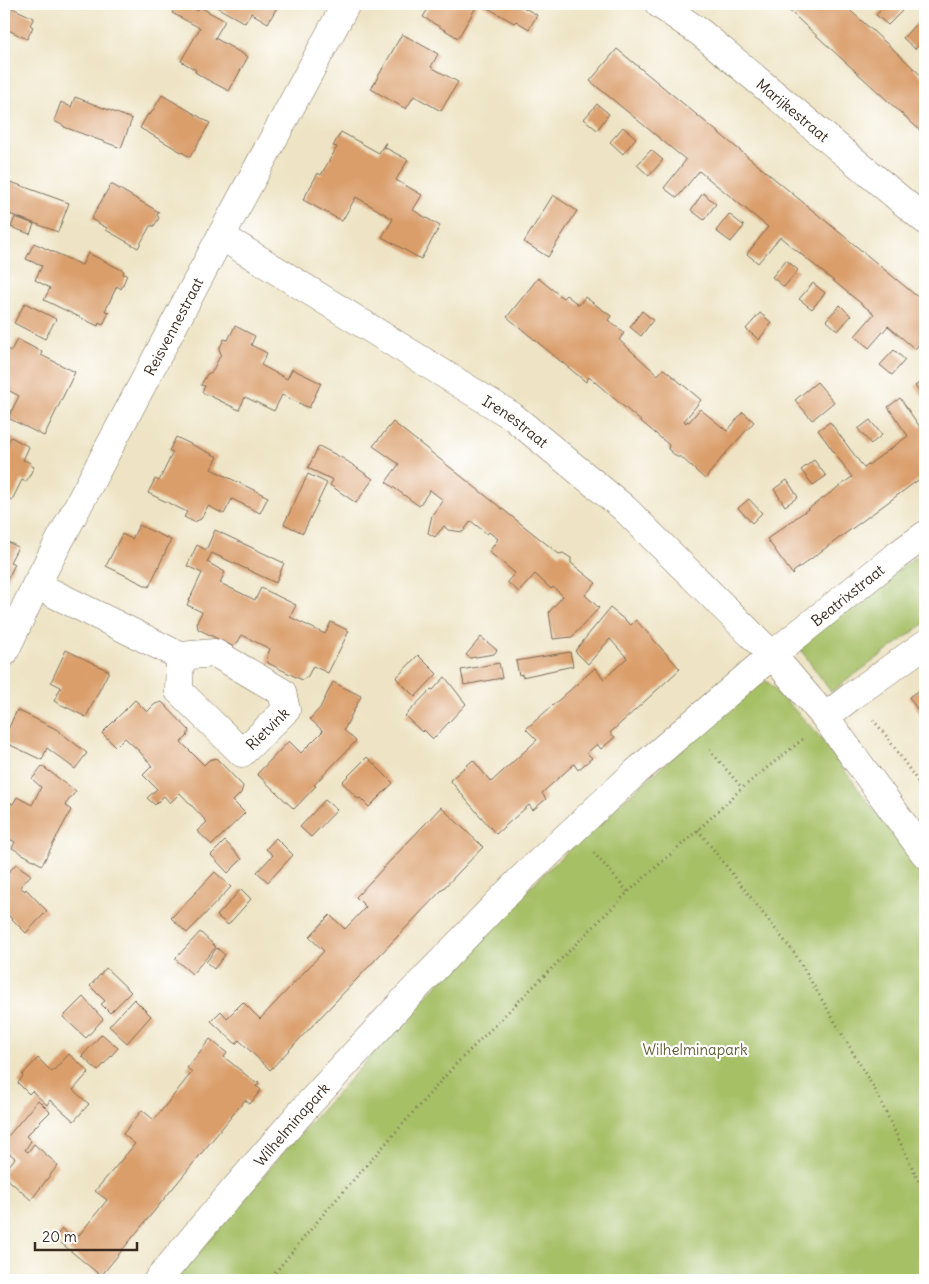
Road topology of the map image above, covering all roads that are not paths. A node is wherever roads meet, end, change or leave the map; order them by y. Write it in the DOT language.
graph roads {
  1 [pos="346,4"];
  2 [pos="659,4"];
  3 [pos="925,220"];
  4 [pos="221,236"];
  5 [pos="925,535"];
  6 [pos="36,584"];
  7 [pos="925,644"];
  8 [pos="4,653"];
  9 [pos="772,655"];
  10 [pos="180,656"];
  11 [pos="825,717"];
  12 [pos="925,854"];
  13 [pos="158,1280"];
  1 -- 4 [label="street, Reisvennestraat"];
  2 -- 3 [label="street, Marijkestraat"];
  4 -- 6 [label="street, Reisvennestraat"];
  4 -- 9 [label="street, Irenestraat"];
  5 -- 9 [label="street, Beatrixstraat"];
  6 -- 8 [label="street, Reisvennestraat"];
  6 -- 10 [label="street"];
  7 -- 11 [label="street"];
  9 -- 11 [label="street"];
  9 -- 13 [label="street, Wilhelminapark"];
  11 -- 12 [label="street"];
}
